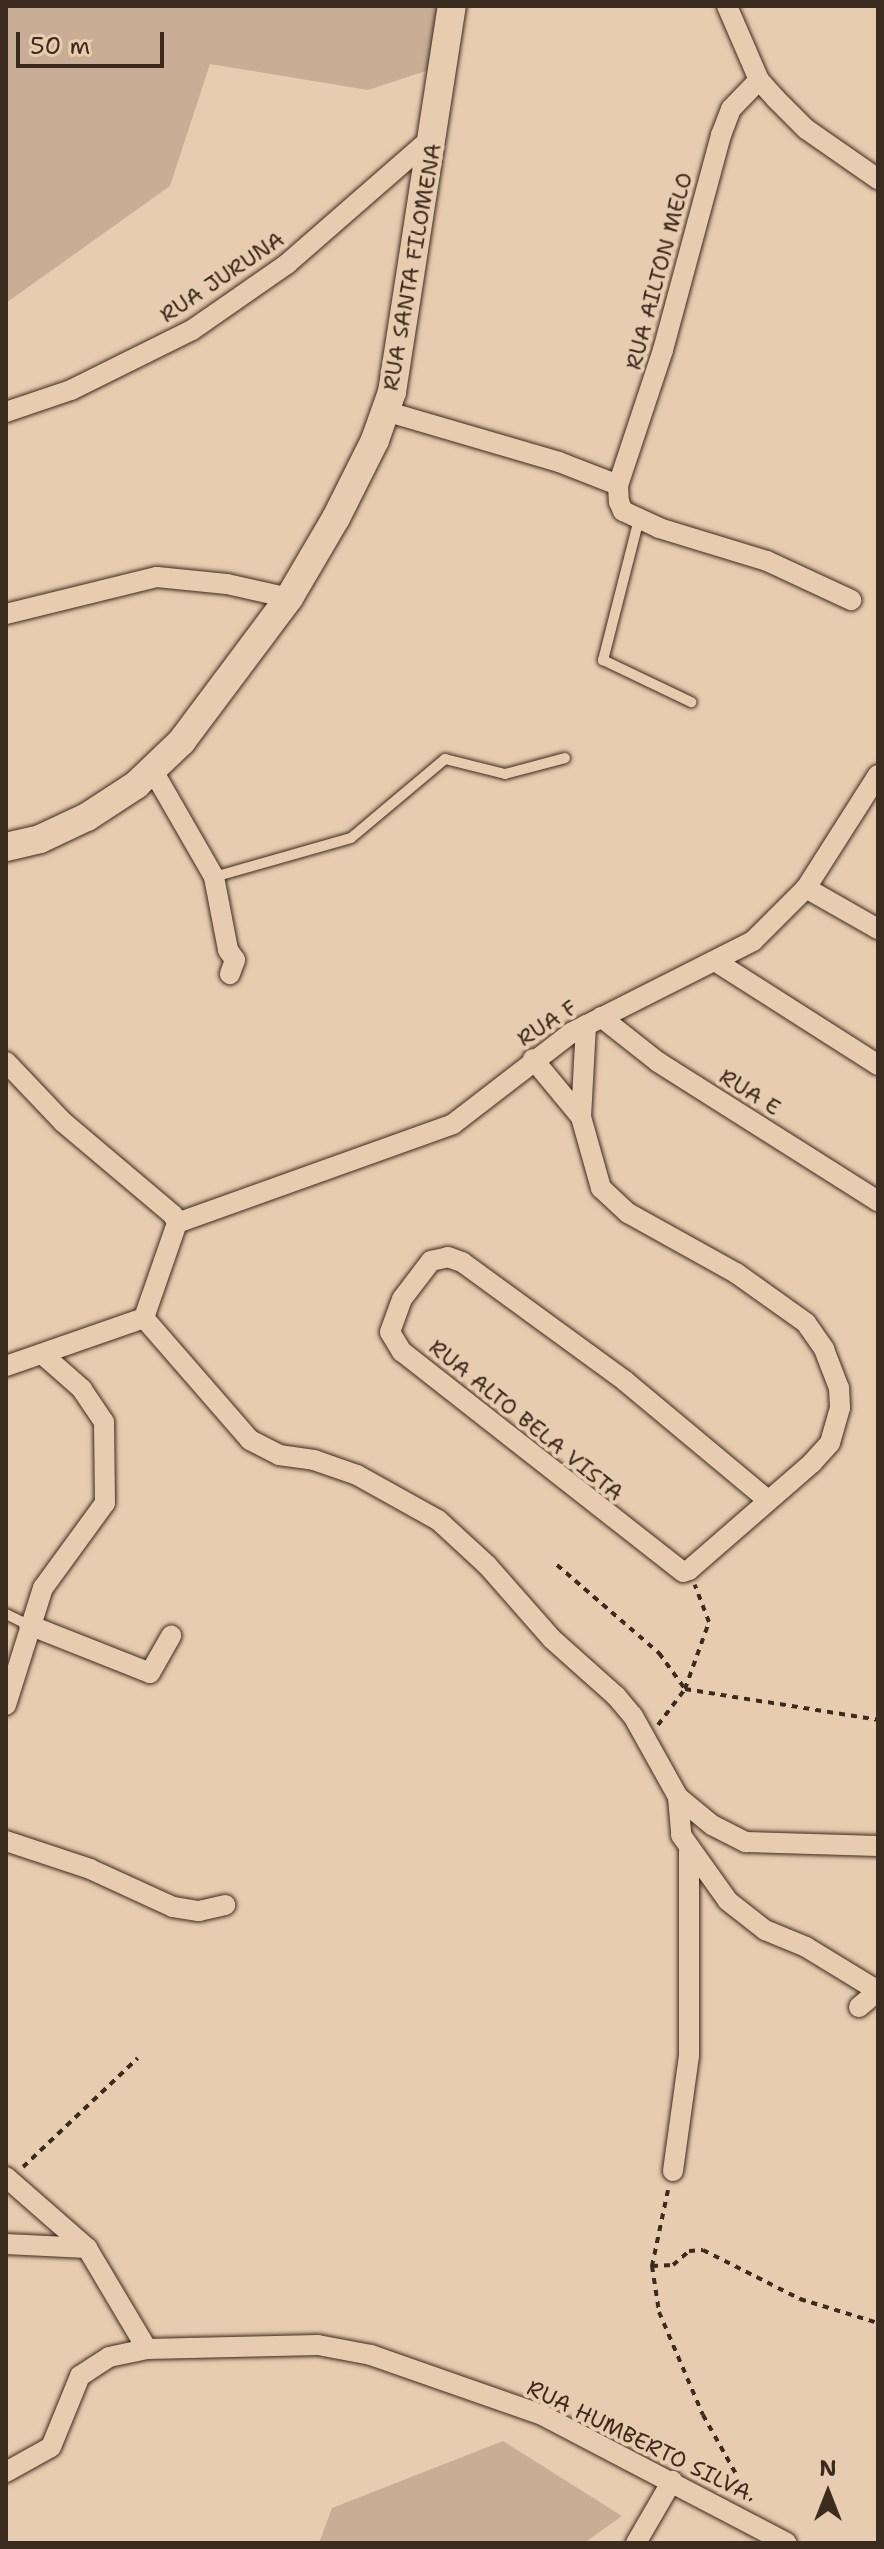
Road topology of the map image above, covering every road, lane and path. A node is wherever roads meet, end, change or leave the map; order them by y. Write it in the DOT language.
graph roads {
  1 [pos="452,6"];
  2 [pos="727,6"];
  3 [pos="759,80"];
  4 [pos="435,135"];
  5 [pos="878,179"];
  6 [pos="385,411"];
  7 [pos="6,412"];
  8 [pos="618,485"];
  9 [pos="639,519"];
  10 [pos="289,598"];
  11 [pos="851,600"];
  12 [pos="6,614"];
  13 [pos="691,702"];
  14 [pos="565,758"];
  15 [pos="152,769"];
  16 [pos="878,775"];
  17 [pos="6,847"];
  18 [pos="214,877"];
  19 [pos="806,888"];
  20 [pos="878,929"];
  21 [pos="715,961"];
  22 [pos="230,974"];
  23 [pos="594,1021"];
  24 [pos="533,1059"];
  25 [pos="6,1062"];
  26 [pos="878,1065"];
  27 [pos="581,1117"];
  28 [pos="878,1201"];
  29 [pos="177,1223"];
  30 [pos="144,1318"];
  31 [pos="42,1354"];
  32 [pos="6,1366"];
  33 [pos="768,1500"];
  34 [pos="557,1565"];
  35 [pos="689,1570"];
  36 [pos="6,1614"];
  37 [pos="29,1625"];
  38 [pos="171,1636"];
  39 [pos="685,1689"];
  40 [pos="6,1705"];
  41 [pos="878,1720"];
  42 [pos="647,1740"];
  43 [pos="678,1797"];
  44 [pos="6,1841"];
  45 [pos="878,1846"];
  46 [pos="689,1851"];
  47 [pos="225,1905"];
  48 [pos="878,1991"];
  49 [pos="859,2007"];
  50 [pos="138,2058"];
  51 [pos="673,2171"];
  52 [pos="8,2179"];
  53 [pos="6,2244"];
  54 [pos="87,2248"];
  55 [pos="652,2266"];
  56 [pos="878,2323"];
  57 [pos="147,2349"];
  58 [pos="6,2472"];
  59 [pos="672,2481"];
  60 [pos="753,2503"];
  61 [pos="779,2540"];
  62 [pos="636,2543"];
  1 -- 4 [label="main road, RUA SANTA FILOMENA"];
  2 -- 3 [label="street"];
  3 -- 5 [label="street"];
  3 -- 8 [label="street, RUA AILTON MELO"];
  4 -- 6 [label="main road, RUA SANTA FILOMENA"];
  4 -- 7 [label="street, RUA JURUNA"];
  6 -- 8 [label="street"];
  6 -- 10 [label="main road, RUA SANTA FILOMENA"];
  8 -- 9 [label="street"];
  9 -- 11 [label="street"];
  9 -- 13 [label="lane"];
  10 -- 12 [label="street"];
  10 -- 15 [label="main road, RUA SANTA FILOMENA"];
  14 -- 18 [label="lane"];
  15 -- 17 [label="main road, RUA SANTA FILOMENA"];
  15 -- 18 [label="street"];
  16 -- 19 [label="street, RUA F"];
  18 -- 22 [label="street"];
  19 -- 20 [label="street"];
  19 -- 21 [label="street, RUA F"];
  21 -- 23 [label="street, RUA F"];
  21 -- 26 [label="street"];
  23 -- 24 [label="street, RUA F"];
  23 -- 27 [label="street"];
  23 -- 28 [label="street, RUA E"];
  24 -- 27 [label="street"];
  24 -- 29 [label="street, RUA F"];
  25 -- 29 [label="street"];
  27 -- 33 [label="street"];
  29 -- 30 [label="street"];
  30 -- 31 [label="street"];
  30 -- 42 [label="street"];
  31 -- 32 [label="street"];
  31 -- 37 [label="street"];
  33 -- 35 [label="street"];
  33 -- 35 [label="street, RUA ALTO BELA VISTA"];
  34 -- 39 [label="path"];
  35 -- 39 [label="path"];
  36 -- 37 [label="lane"];
  37 -- 38 [label="street"];
  37 -- 40 [label="street"];
  39 -- 41 [label="path"];
  39 -- 42 [label="path"];
  42 -- 43 [label="street"];
  43 -- 45 [label="street"];
  43 -- 46 [label="street"];
  44 -- 47 [label="street"];
  46 -- 48 [label="street"];
  46 -- 51 [label="street"];
  48 -- 49 [label="street"];
  50 -- 52 [label="path"];
  51 -- 55 [label="path"];
  52 -- 54 [label="street"];
  53 -- 54 [label="street"];
  54 -- 57 [label="street"];
  55 -- 56 [label="path"];
  55 -- 60 [label="path"];
  57 -- 58 [label="street, RUA HUMBERTO SILVA"];
  57 -- 59 [label="street, RUA HUMBERTO SILVA"];
  59 -- 61 [label="street, RUA HUMBERTO SILVA"];
  59 -- 62 [label="street"];
}
